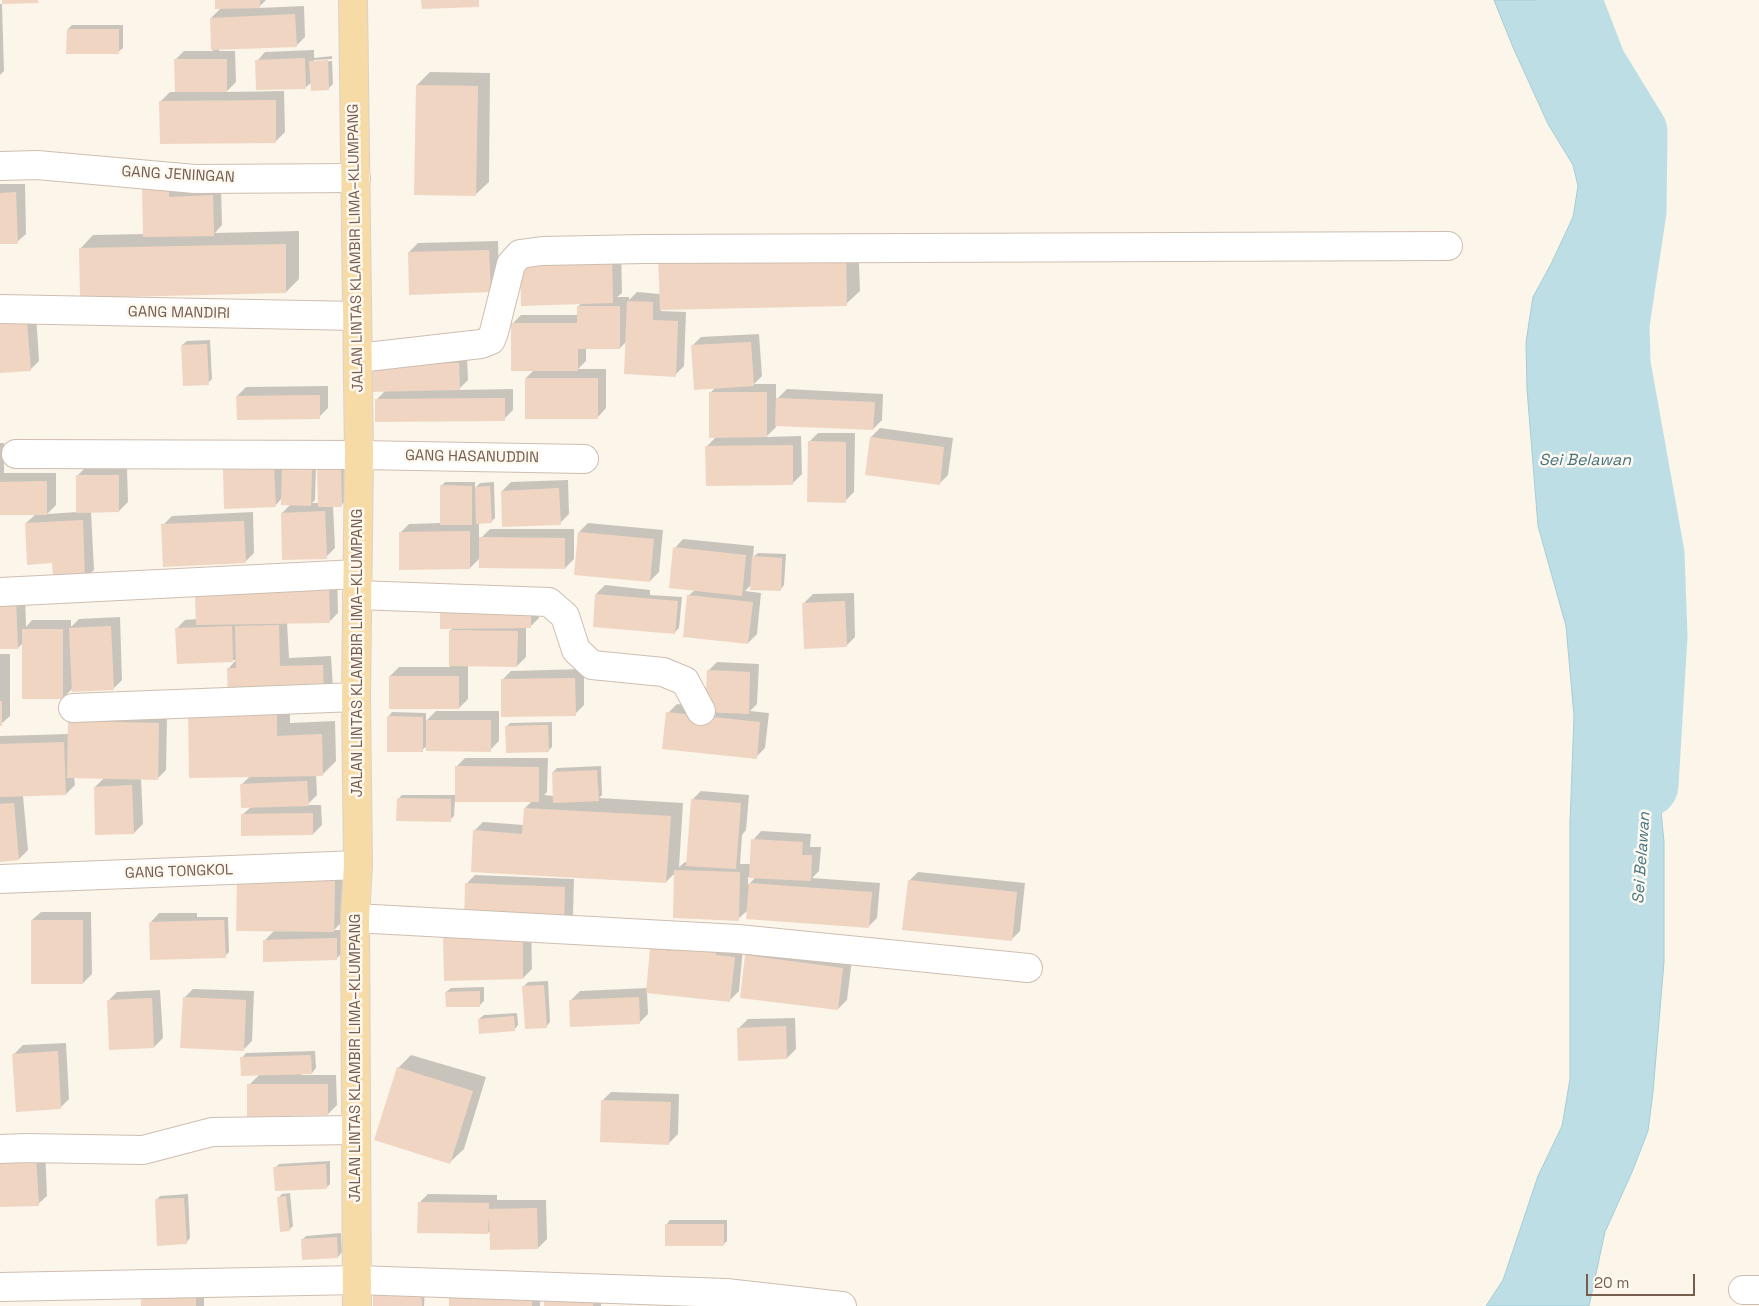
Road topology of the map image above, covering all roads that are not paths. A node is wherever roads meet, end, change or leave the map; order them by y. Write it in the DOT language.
graph roads {
  1 [pos="353,0"];
  2 [pos="0,166"];
  3 [pos="356,178"];
  4 [pos="1448,246"];
  5 [pos="0,310"];
  6 [pos="357,316"];
  7 [pos="358,358"];
  8 [pos="16,454"];
  9 [pos="359,455"];
  10 [pos="584,459"];
  11 [pos="357,585"];
  12 [pos="0,592"];
  13 [pos="356,697"];
  14 [pos="73,708"];
  15 [pos="701,710"];
  16 [pos="358,865"];
  17 [pos="0,879"];
  18 [pos="355,918"];
  19 [pos="1028,968"];
  20 [pos="355,1130"];
  21 [pos="0,1149"];
  22 [pos="0,1287"];
  23 [pos="357,1293"];
  24 [pos="842,1306"];
  1 -- 3 [label="main road, JALAN LINTAS KLAMBIR LIMA–KLUMPANG"];
  2 -- 3 [label="street, GANG JENINGAN"];
  3 -- 6 [label="main road, JALAN LINTAS KLAMBIR LIMA–KLUMPANG"];
  4 -- 7 [label="street"];
  5 -- 6 [label="street, GANG MANDIRI"];
  6 -- 7 [label="main road, JALAN LINTAS KLAMBIR LIMA–KLUMPANG"];
  7 -- 9 [label="main road, JALAN LINTAS KLAMBIR LIMA–KLUMPANG"];
  8 -- 9 [label="street, GANG HASANUDDIN"];
  9 -- 10 [label="street, GANG HASANUDDIN"];
  9 -- 11 [label="main road, JALAN LINTAS KLAMBIR LIMA–KLUMPANG"];
  11 -- 12 [label="street"];
  11 -- 13 [label="main road, JALAN LINTAS KLAMBIR LIMA–KLUMPANG"];
  11 -- 15 [label="street"];
  13 -- 14 [label="street"];
  13 -- 16 [label="main road, JALAN LINTAS KLAMBIR LIMA–KLUMPANG"];
  16 -- 17 [label="street, GANG TONGKOL"];
  16 -- 18 [label="main road, JALAN LINTAS KLAMBIR LIMA–KLUMPANG"];
  18 -- 19 [label="street"];
  18 -- 20 [label="main road, JALAN LINTAS KLAMBIR LIMA–KLUMPANG"];
  20 -- 21 [label="street"];
  20 -- 23 [label="main road, JALAN LINTAS KLAMBIR LIMA–KLUMPANG"];
  22 -- 23 [label="street"];
  23 -- 24 [label="street"];
}
